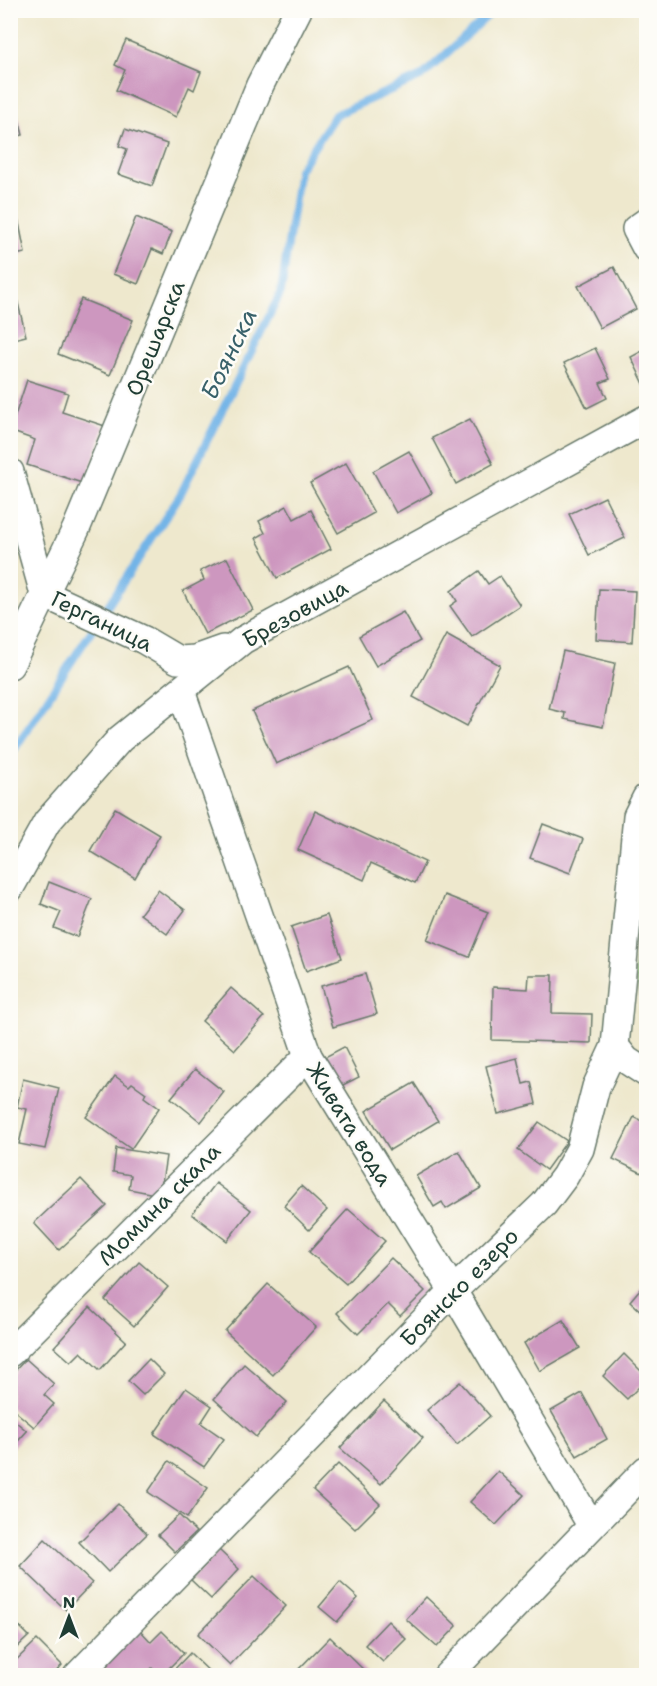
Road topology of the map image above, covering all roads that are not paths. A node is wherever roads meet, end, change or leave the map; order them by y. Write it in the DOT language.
graph roads {
  1 [pos="298,10"];
  2 [pos="646,418"];
  3 [pos="10,472"];
  4 [pos="44,594"];
  5 [pos="243,640"];
  6 [pos="10,665"];
  7 [pos="181,691"];
  8 [pos="646,798"];
  9 [pos="10,888"];
  10 [pos="615,1046"];
  11 [pos="308,1056"];
  12 [pos="646,1073"];
  13 [pos="453,1291"];
  14 [pos="10,1353"];
  15 [pos="646,1470"];
  16 [pos="591,1525"];
  17 [pos="77,1676"];
  18 [pos="447,1676"];
  1 -- 4 [label="street, Орешарска"];
  2 -- 5 [label="street, Брезовица"];
  3 -- 4 [label="street, Герганица"];
  4 -- 5 [label="street, Герганица"];
  4 -- 6 [label="street, Орешарска"];
  5 -- 7 [label="street, Брезовица"];
  7 -- 9 [label="street, Брезовица"];
  7 -- 11 [label="street, Живата вода"];
  8 -- 10 [label="street, Боянско езеро"];
  10 -- 12 [label="street"];
  10 -- 13 [label="street, Боянско езеро"];
  11 -- 13 [label="street, Живата вода"];
  11 -- 14 [label="street, Момина скала"];
  13 -- 16 [label="street, Живата вода"];
  13 -- 17 [label="street, Боянско езеро"];
  15 -- 16 [label="street"];
  16 -- 18 [label="street"];
}
